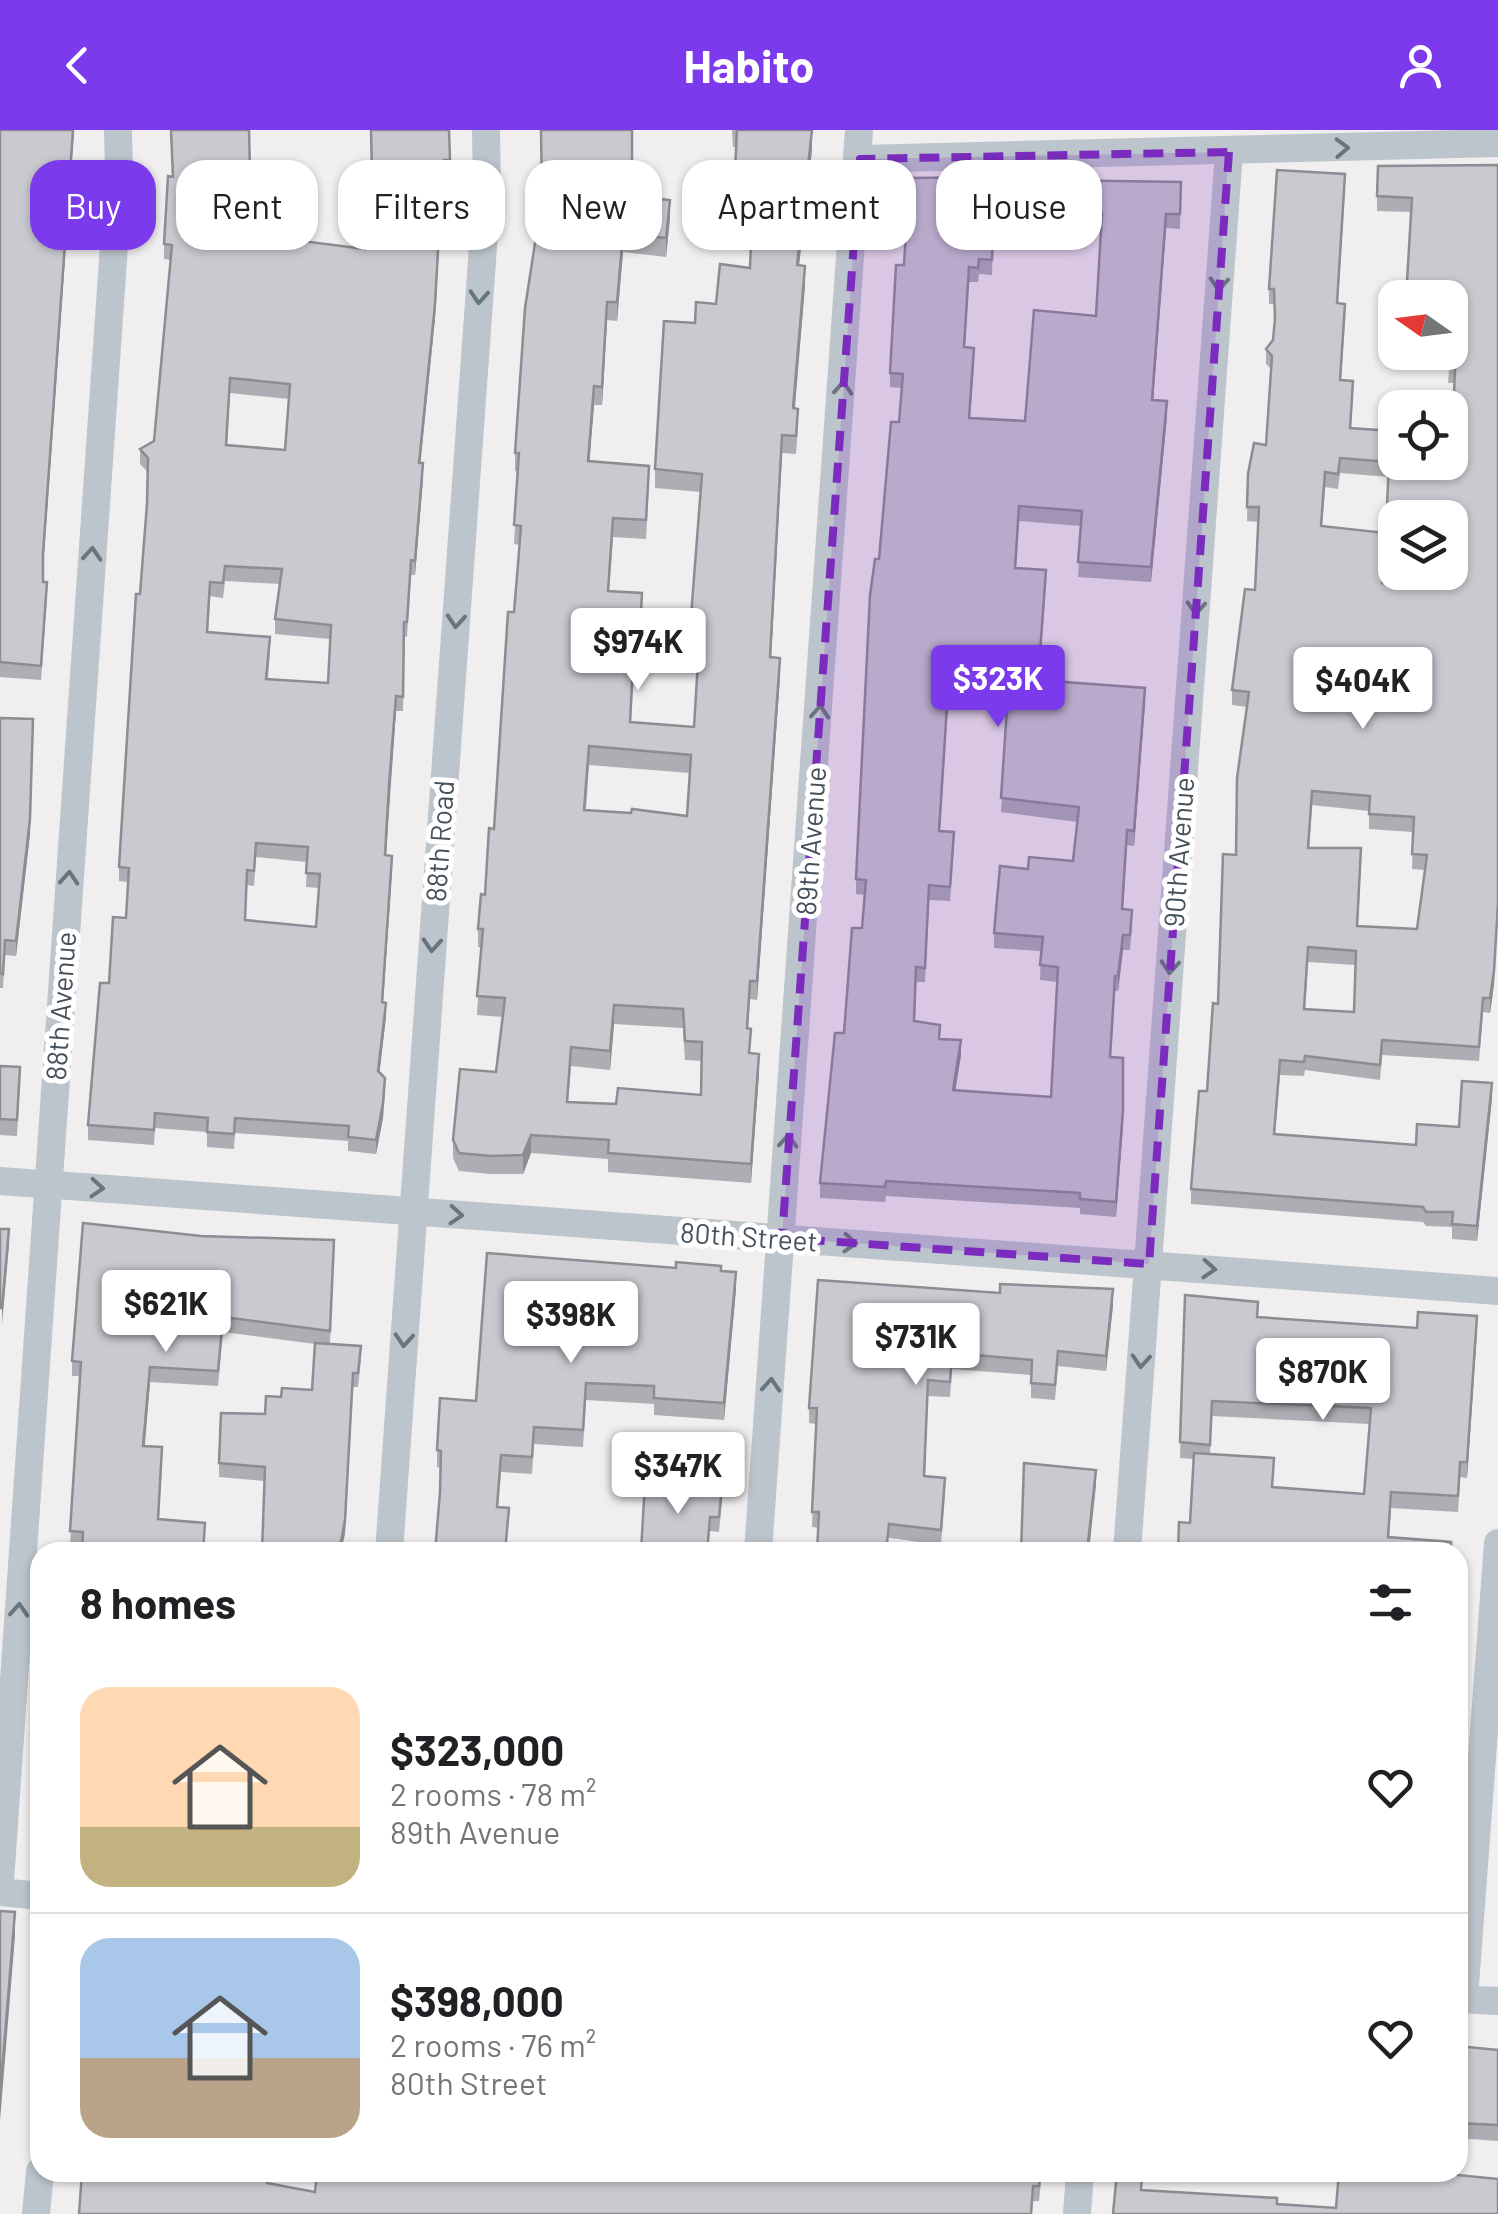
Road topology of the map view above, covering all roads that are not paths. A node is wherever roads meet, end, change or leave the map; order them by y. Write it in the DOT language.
graph roads {
  1 [pos="118,130"];
  2 [pos="486,130"];
  3 [pos="859,130"];
  4 [pos="1498,143"];
  5 [pos="1229,152"];
  6 [pos="860,159"];
  7 [pos="0,1181"];
  8 [pos="48,1184"];
  9 [pos="414,1212"];
  10 [pos="782,1238"];
  11 [pos="1148,1264"];
  12 [pos="1498,1291"];
  13 [pos="390,1542"];
  14 [pos="759,1542"];
  15 [pos="1128,1542"];
  16 [pos="1498,1543"];
  17 [pos="0,1882"];
  18 [pos="0,1892"];
  19 [pos="30,1895"];
  20 [pos="1468,1913"];
  21 [pos="1468,2000"];
  22 [pos="1498,2002"];
  23 [pos="39,2182"];
  24 [pos="1079,2182"];
  25 [pos="36,2214"];
  26 [pos="1077,2214"];
  8 -- 1 [label="street, 88th Avenue, one-way"];
  2 -- 9 [label="street, 88th Road, one-way"];
  3 -- 6 [label="street, 89th Avenue"];
  5 -- 4 [label="street, one-way"];
  5 -- 6 [label="street"];
  5 -- 11 [label="street, 90th Avenue, one-way"];
  10 -- 6 [label="street, 89th Avenue, one-way"];
  7 -- 8 [label="street, 80th Street"];
  8 -- 9 [label="street, 80th Street, one-way"];
  17 -- 8 [label="street, 88th Avenue, one-way"];
  9 -- 10 [label="street, 80th Street, one-way"];
  9 -- 13 [label="street, 88th Road, one-way"];
  10 -- 11 [label="street, 80th Street, one-way"];
  14 -- 10 [label="street, 89th Avenue, one-way"];
  11 -- 12 [label="street, 80th Street, one-way"];
  11 -- 15 [label="street, 90th Avenue, one-way"];
  16 -- 20 [label="street"];
  18 -- 19 [label="street"];
  21 -- 22 [label="street"];
  23 -- 25 [label="street"];
  24 -- 26 [label="street"];
}
